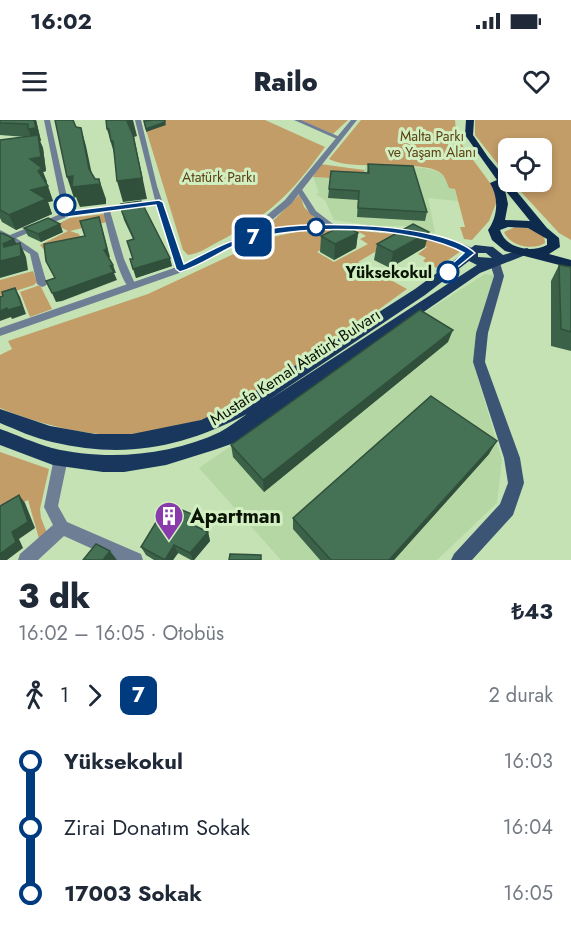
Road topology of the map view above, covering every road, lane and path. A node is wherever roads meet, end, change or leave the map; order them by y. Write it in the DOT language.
graph roads {
  1 [pos="48,120"];
  2 [pos="138,120"];
  3 [pos="297,120"];
  4 [pos="354,120"];
  5 [pos="460,120"];
  6 [pos="470,120"];
  7 [pos="339,138"];
  8 [pos="52,143"];
  9 [pos="42,144"];
  10 [pos="299,189"];
  11 [pos="159,202"];
  12 [pos="106,209"];
  13 [pos="67,214"];
  14 [pos="332,227"];
  15 [pos="495,228"];
  16 [pos="0,231"];
  17 [pos="545,231"];
  18 [pos="10,237"];
  19 [pos="564,241"];
  20 [pos="0,242"];
  21 [pos="235,242"];
  22 [pos="472,252"];
  23 [pos="530,252"];
  24 [pos="495,263"];
  25 [pos="571,264"];
  26 [pos="180,269"];
  27 [pos="42,284"];
  28 [pos="131,286"];
  29 [pos="0,332"];
  30 [pos="0,416"];
  31 [pos="0,437"];
  32 [pos="61,458"];
  33 [pos="62,527"];
  34 [pos="26,560"];
  35 [pos="135,560"];
  36 [pos="460,560"];
  1 -- 8 [label="street"];
  2 -- 11 [label="street"];
  3 -- 7 [label="street"];
  4 -- 7 [label="street"];
  5 -- 15 [label="highway"];
  6 -- 17 [label="highway"];
  7 -- 10 [label="street"];
  8 -- 9 [label="street"];
  8 -- 13 [label="street"];
  10 -- 14 [label="street"];
  10 -- 21 [label="street"];
  11 -- 12 [label="street"];
  11 -- 26 [label="street"];
  12 -- 13 [label="street"];
  12 -- 28 [label="street"];
  13 -- 18 [label="street"];
  14 -- 21 [label="street"];
  14 -- 22 [label="street"];
  15 -- 17 [label="highway"];
  15 -- 22 [label="main road, Mustafa Kemal Atatürk Bulvarı"];
  15 -- 23 [label="highway"];
  16 -- 18 [label="street"];
  17 -- 19 [label="highway"];
  17 -- 23 [label="highway"];
  18 -- 20 [label="street"];
  18 -- 27 [label="street"];
  21 -- 26 [label="street"];
  22 -- 24 [label="main road"];
  22 -- 30 [label="main road, Mustafa Kemal Atatürk Bulvarı"];
  23 -- 24 [label="main road, Mustafa Kemal Atatürk Bulvarı"];
  23 -- 25 [label="highway"];
  24 -- 32 [label="main road, Mustafa Kemal Atatürk Bulvarı"];
  24 -- 36 [label="main road"];
  26 -- 28 [label="street"];
  28 -- 29 [label="street"];
  31 -- 32 [label="main road, Mustafa Kemal Atatürk Bulvarı"];
  32 -- 33 [label="street"];
  33 -- 34 [label="street"];
  33 -- 35 [label="street"];
}
